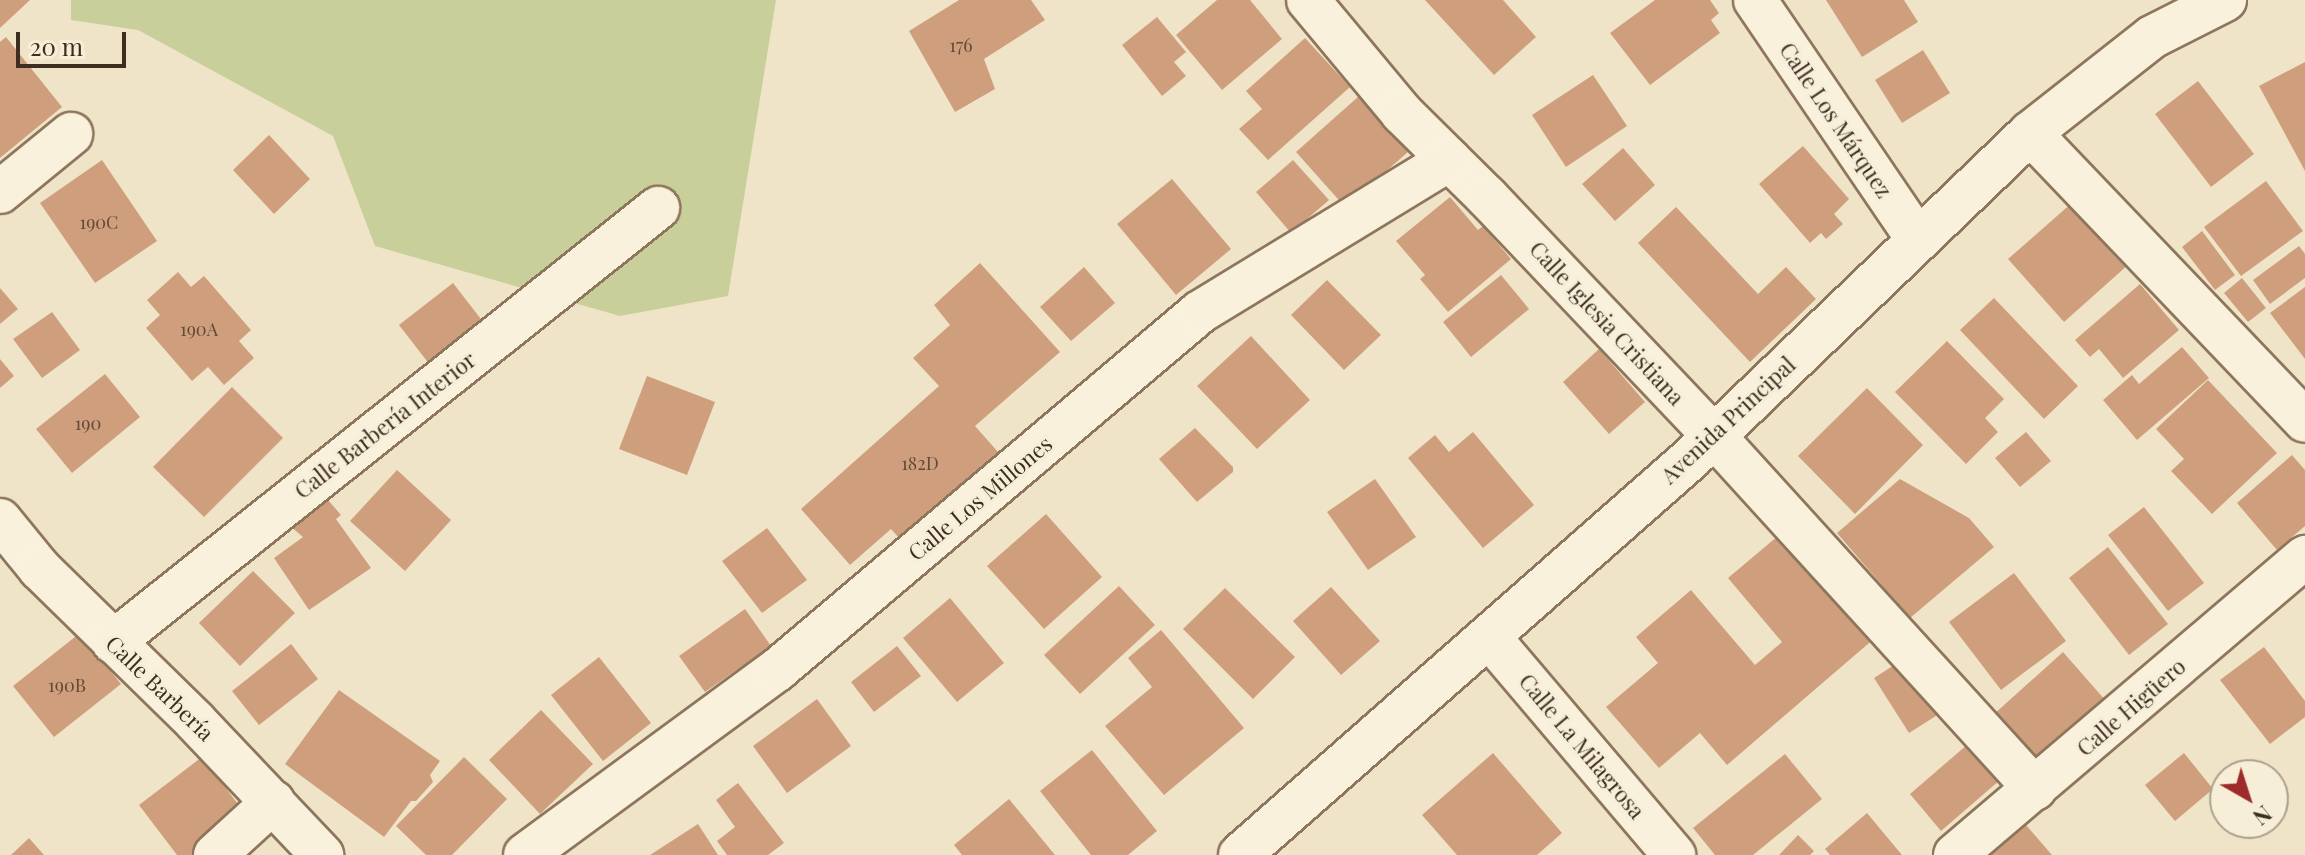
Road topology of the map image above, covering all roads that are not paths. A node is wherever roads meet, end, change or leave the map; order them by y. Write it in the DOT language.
graph roads {
  1 [pos="1308,0"];
  2 [pos="1755,0"];
  3 [pos="2225,0"];
  4 [pos="2030,133"];
  5 [pos="71,134"];
  6 [pos="1449,160"];
  7 [pos="0,192"];
  8 [pos="658,208"];
  9 [pos="1918,240"];
  10 [pos="2305,421"];
  11 [pos="1714,436"];
  12 [pos="0,520"];
  13 [pos="2305,557"];
  14 [pos="20,567"];
  15 [pos="1490,638"];
  16 [pos="113,642"];
  17 [pos="2035,789"];
  18 [pos="273,802"];
  19 [pos="215,855"];
  20 [pos="322,855"];
  21 [pos="525,855"];
  22 [pos="1240,855"];
  23 [pos="1674,855"];
  24 [pos="1955,855"];
  1 -- 6 [label="street, Calle Iglesia Cristiana"];
  2 -- 9 [label="street, Calle Los Márquez"];
  3 -- 4 [label="street, Avenida Principal"];
  4 -- 9 [label="street, Avenida Principal"];
  4 -- 10 [label="street"];
  5 -- 7 [label="street"];
  6 -- 11 [label="street, Calle Iglesia Cristiana"];
  6 -- 21 [label="street, Calle Los Millones"];
  8 -- 16 [label="street, Calle Barbería Interior"];
  9 -- 11 [label="street, Avenida Principal"];
  11 -- 15 [label="street, Avenida Principal"];
  11 -- 17 [label="street, Calle Iglesia Cristiana"];
  12 -- 14 [label="street, Calle Barbería"];
  13 -- 17 [label="street, Calle Higüero"];
  14 -- 16 [label="street, Calle Barbería"];
  15 -- 22 [label="street, Avenida Principal"];
  15 -- 23 [label="street, Calle La Milagrosa"];
  16 -- 18 [label="street, Calle Barbería"];
  17 -- 24 [label="street, Calle Higüero"];
  18 -- 19 [label="street"];
  18 -- 20 [label="street, Calle Barbería"];
}
